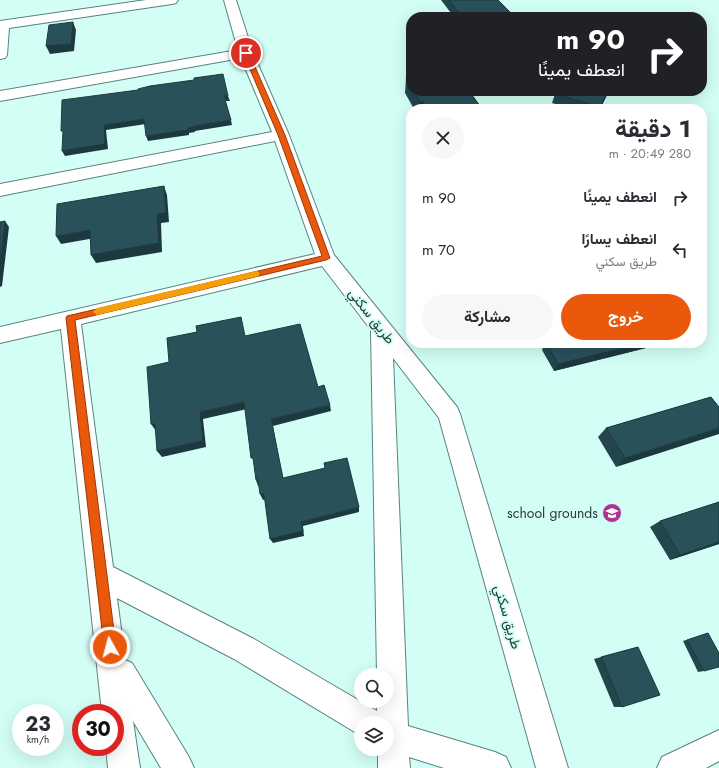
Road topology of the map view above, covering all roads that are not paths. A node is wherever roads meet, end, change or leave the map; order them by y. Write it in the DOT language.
graph roads {
  1 [pos="172,0"];
  2 [pos="230,0"];
  3 [pos="2,24"];
  4 [pos="246,53"];
  5 [pos="0,55"];
  6 [pos="0,96"];
  7 [pos="281,135"];
  8 [pos="0,190"];
  9 [pos="326,258"];
  10 [pos="70,318"];
  11 [pos="381,328"];
  12 [pos="0,335"];
  13 [pos="101,575"];
  14 [pos="113,676"];
  15 [pos="358,716"];
  16 [pos="383,716"];
  17 [pos="394,735"];
  18 [pos="719,746"];
  19 [pos="390,756"];
  20 [pos="124,768"];
  21 [pos="178,768"];
  22 [pos="394,768"];
  23 [pos="495,768"];
  24 [pos="552,768"];
  25 [pos="673,768"];
  1 -- 3 [label="street"];
  2 -- 4 [label="street, طريق سكني"];
  3 -- 5 [label="street"];
  4 -- 6 [label="street"];
  4 -- 7 [label="street, طريق سكني"];
  7 -- 8 [label="street"];
  7 -- 9 [label="street, طريق سكني"];
  9 -- 10 [label="street"];
  9 -- 11 [label="street, طريق سكني"];
  10 -- 12 [label="street"];
  10 -- 13 [label="street"];
  11 -- 16 [label="street"];
  11 -- 24 [label="street, طريق سكني"];
  13 -- 14 [label="street"];
  13 -- 15 [label="street"];
  14 -- 20 [label="street"];
  14 -- 21 [label="street"];
  17 -- 23 [label="street"];
  18 -- 25 [label="street"];
  19 -- 22 [label="street"];
}
